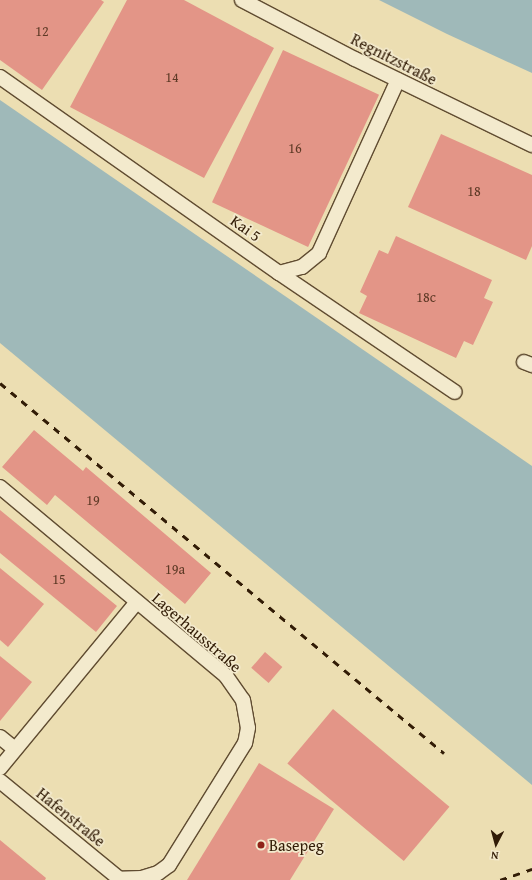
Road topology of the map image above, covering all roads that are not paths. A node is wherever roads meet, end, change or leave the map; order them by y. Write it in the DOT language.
graph roads {
  1 [pos="242,0"];
  2 [pos="0,77"];
  3 [pos="398,80"];
  4 [pos="532,145"];
  5 [pos="279,273"];
  6 [pos="455,392"];
  7 [pos="0,487"];
  8 [pos="137,602"];
  9 [pos="0,737"];
  10 [pos="15,750"];
  11 [pos="0,768"];
  12 [pos="0,781"];
  13 [pos="169,865"];
  14 [pos="120,879"];
  15 [pos="166,880"];
  1 -- 3 [label="street, Regnitzstraße"];
  2 -- 5 [label="street, Kai 5"];
  3 -- 4 [label="street, Regnitzstraße"];
  3 -- 5 [label="street"];
  5 -- 6 [label="street, Kai 5"];
  7 -- 8 [label="street, Lagerhausstraße"];
  8 -- 10 [label="street"];
  8 -- 13 [label="street, Lagerhausstraße"];
  9 -- 10 [label="street"];
  10 -- 11 [label="street"];
  12 -- 14 [label="street, Hafenstraße"];
  13 -- 14 [label="street, Lagerhausstraße"];
  13 -- 15 [label="street, Lagerhausstraße"];
}
